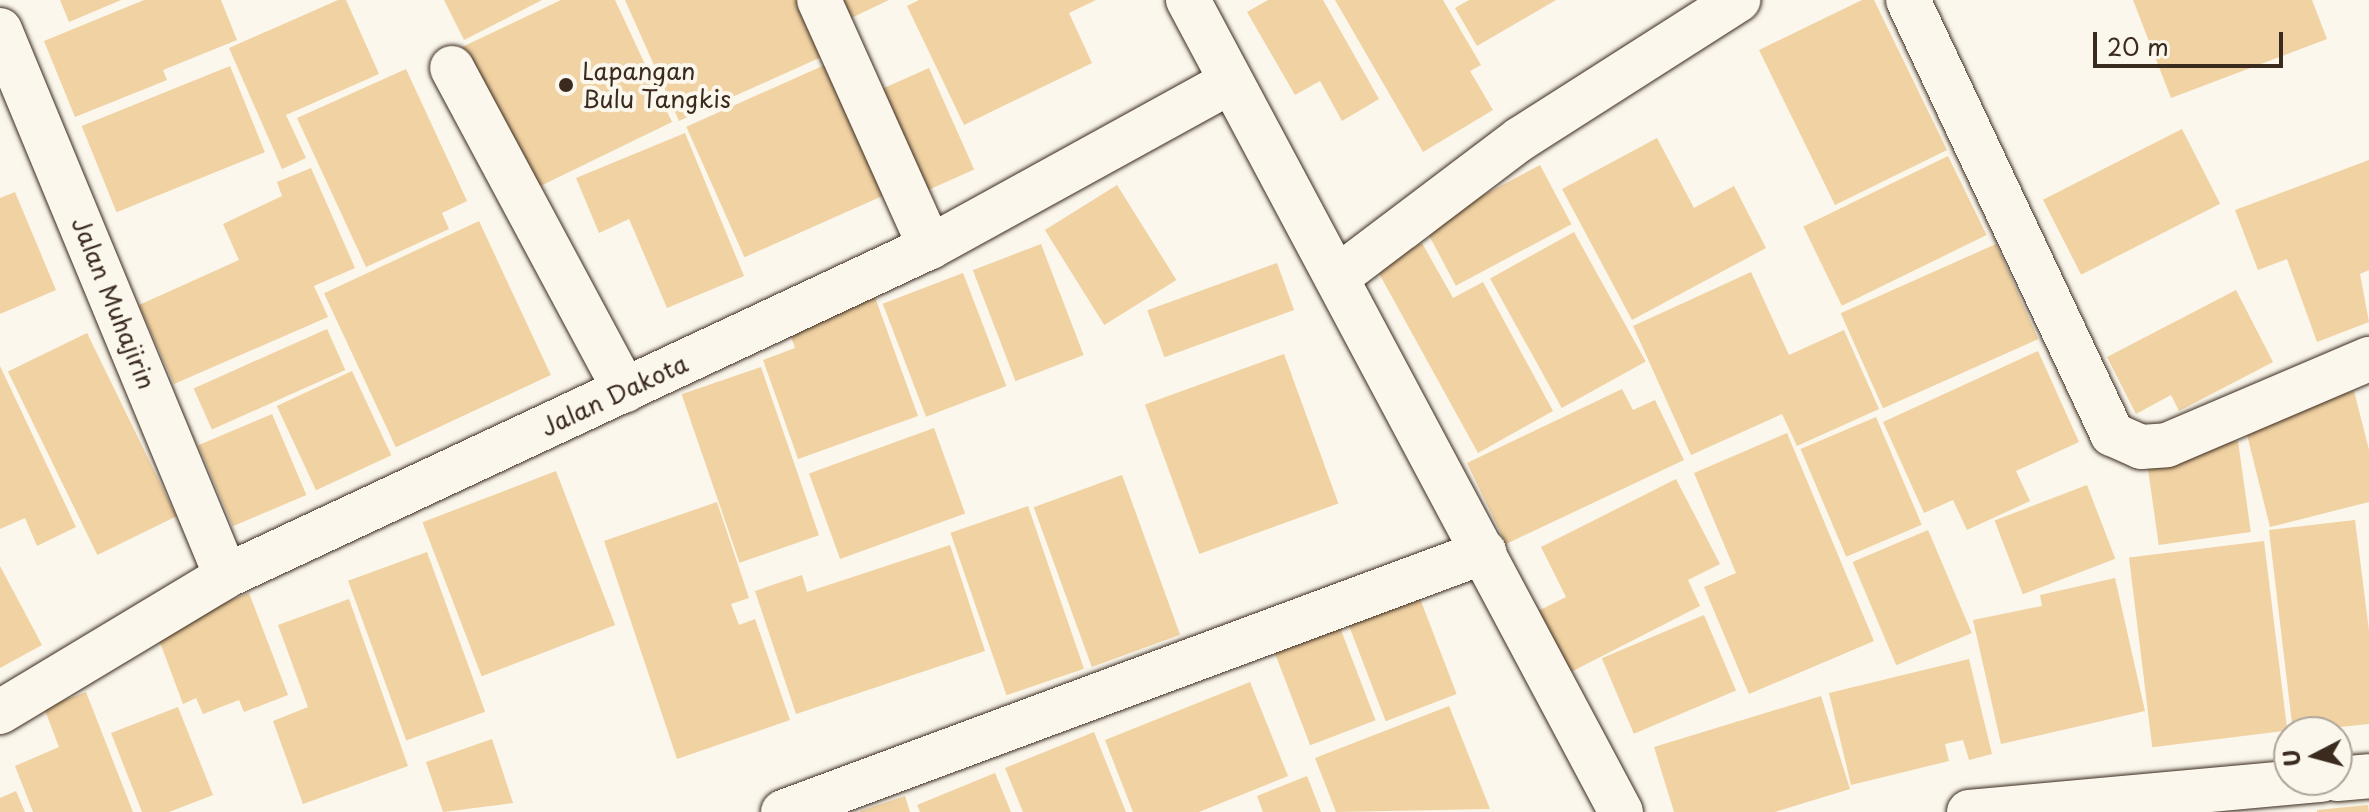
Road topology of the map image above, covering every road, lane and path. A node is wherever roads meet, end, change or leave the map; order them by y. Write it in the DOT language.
graph roads {
  1 [pos="819,0"];
  2 [pos="1188,0"];
  3 [pos="1738,0"];
  4 [pos="1908,0"];
  5 [pos="0,30"];
  6 [pos="452,68"];
  7 [pos="1230,82"];
  8 [pos="14,100"];
  9 [pos="930,247"];
  10 [pos="1340,275"];
  11 [pos="2369,359"];
  12 [pos="625,390"];
  13 [pos="1484,552"];
  14 [pos="226,576"];
  15 [pos="0,712"];
  16 [pos="2273,784"];
  17 [pos="783,812"];
  18 [pos="1621,812"];
  19 [pos="1969,812"];
  1 -- 9 [label="street"];
  2 -- 7 [label="street"];
  3 -- 10 [label="street"];
  4 -- 11 [label="street"];
  5 -- 8 [label="street, Jalan Muhajirin"];
  6 -- 12 [label="street"];
  7 -- 9 [label="street, Jalan Dakota"];
  7 -- 10 [label="street"];
  8 -- 14 [label="street, Jalan Muhajirin"];
  9 -- 12 [label="street, Jalan Dakota"];
  10 -- 13 [label="street"];
  12 -- 14 [label="street, Jalan Dakota"];
  13 -- 17 [label="street"];
  13 -- 18 [label="street"];
  14 -- 15 [label="street, Jalan Dakota"];
  16 -- 19 [label="street"];
}
